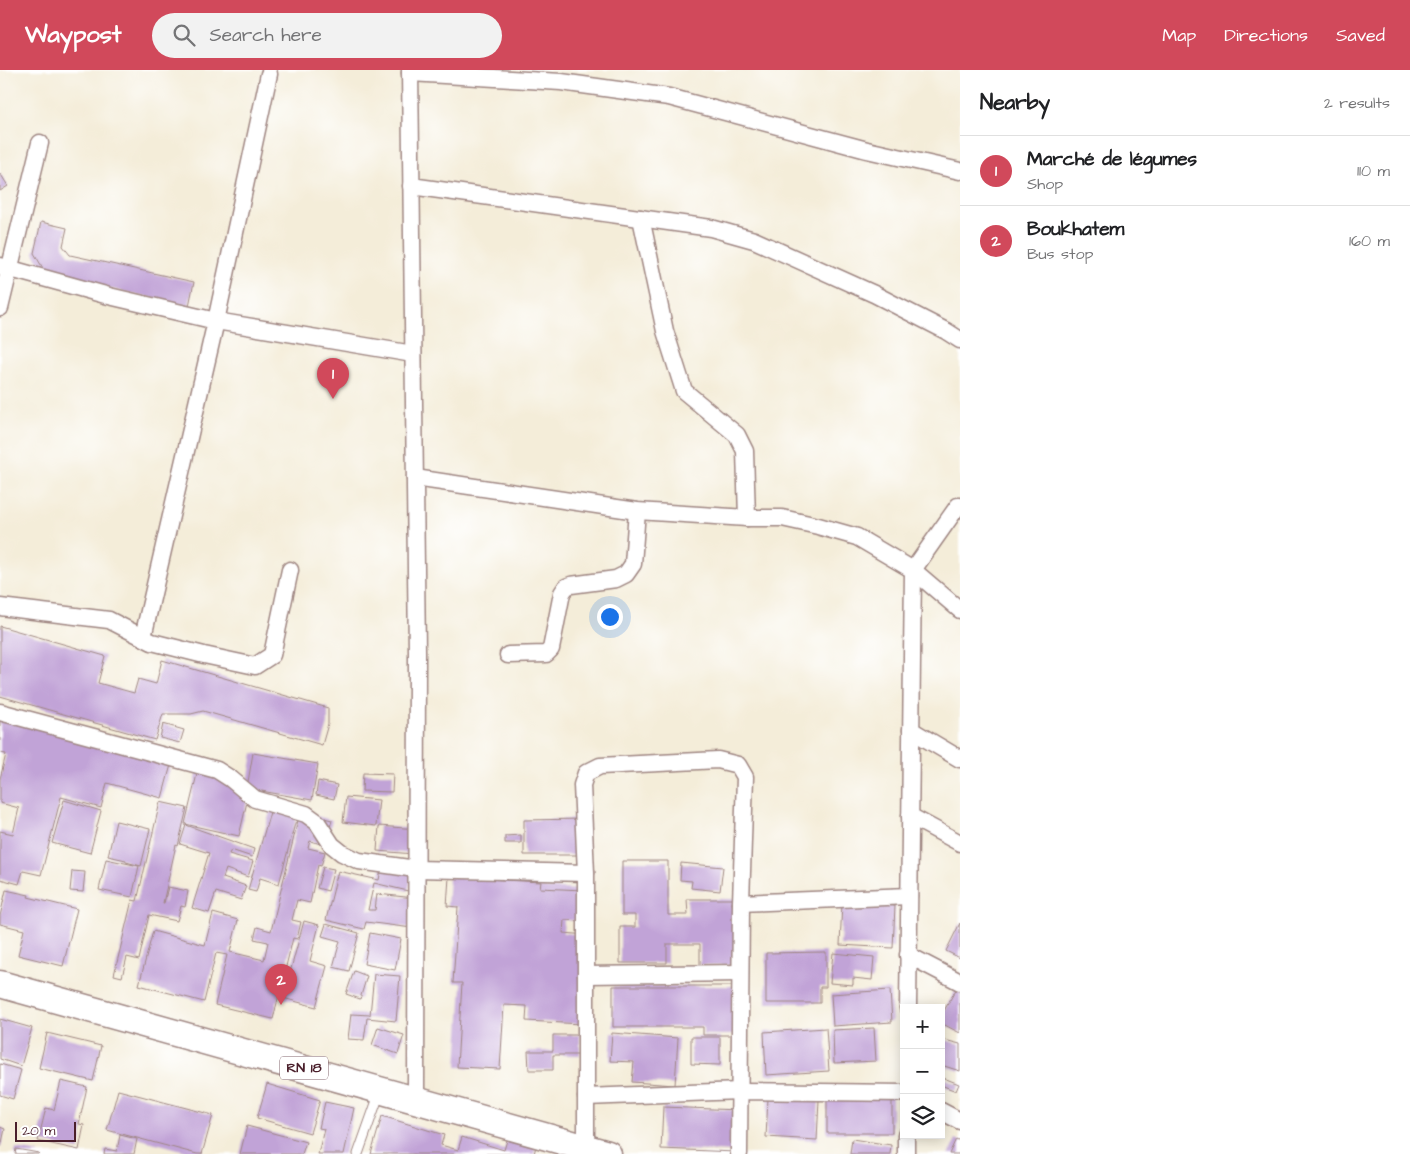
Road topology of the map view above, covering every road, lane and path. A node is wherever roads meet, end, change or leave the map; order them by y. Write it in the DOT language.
graph roads {
  1 [pos="410,72"];
  2 [pos="269,74"];
  3 [pos="40,143"];
  4 [pos="960,171"];
  5 [pos="411,186"];
  6 [pos="641,218"];
  7 [pos="4,267"];
  8 [pos="0,308"];
  9 [pos="216,321"];
  10 [pos="960,340"];
  11 [pos="413,354"];
  12 [pos="415,478"];
  13 [pos="960,506"];
  14 [pos="638,511"];
  15 [pos="747,518"];
  16 [pos="290,570"];
  17 [pos="913,570"];
  18 [pos="0,607"];
  19 [pos="960,610"];
  20 [pos="144,637"];
  21 [pos="508,655"];
  22 [pos="0,712"];
  23 [pos="911,730"];
  24 [pos="960,759"];
  25 [pos="910,816"];
  26 [pos="960,843"];
  27 [pos="416,869"];
  28 [pos="586,873"];
  29 [pos="909,896"];
  30 [pos="741,902"];
  31 [pos="908,954"];
  32 [pos="740,973"];
  33 [pos="586,975"];
  34 [pos="960,982"];
  35 [pos="0,984"];
  36 [pos="908,1004"];
  37 [pos="381,1090"];
  38 [pos="740,1091"];
  39 [pos="900,1093"];
  40 [pos="586,1097"];
  41 [pos="416,1099"];
  42 [pos="945,1113"];
  43 [pos="960,1122"];
  44 [pos="906,1139"];
  45 [pos="596,1151"];
  46 [pos="358,1154"];
  47 [pos="740,1154"];
  48 [pos="906,1154"];
  1 -- 4 [label="street"];
  1 -- 5 [label="street"];
  2 -- 9 [label="street"];
  3 -- 7 [label="street"];
  5 -- 6 [label="street"];
  5 -- 11 [label="street"];
  6 -- 10 [label="street"];
  6 -- 15 [label="street"];
  7 -- 8 [label="street"];
  7 -- 9 [label="street"];
  9 -- 11 [label="street"];
  9 -- 20 [label="street"];
  11 -- 12 [label="street"];
  12 -- 14 [label="street"];
  12 -- 27 [label="street"];
  13 -- 17 [label="street"];
  14 -- 15 [label="street"];
  14 -- 21 [label="street"];
  15 -- 17 [label="street"];
  16 -- 20 [label="street"];
  17 -- 19 [label="street"];
  17 -- 23 [label="street"];
  18 -- 20 [label="street"];
  22 -- 27 [label="street"];
  23 -- 24 [label="street"];
  23 -- 25 [label="street"];
  25 -- 26 [label="street"];
  25 -- 29 [label="street"];
  27 -- 28 [label="street"];
  27 -- 41 [label="street"];
  28 -- 30 [label="street"];
  28 -- 33 [label="street"];
  29 -- 30 [label="street"];
  29 -- 31 [label="street"];
  30 -- 32 [label="street"];
  31 -- 34 [label="street"];
  31 -- 36 [label="street"];
  32 -- 33 [label="street"];
  32 -- 38 [label="street"];
  33 -- 40 [label="street"];
  35 -- 37 [label="main road, RN 18"];
  37 -- 41 [label="main road, RN 18"];
  37 -- 46 [label="lane"];
  38 -- 39 [label="street"];
  38 -- 40 [label="street"];
  38 -- 47 [label="street"];
  40 -- 45 [label="street"];
  41 -- 45 [label="main road, RN 18"];
  42 -- 43 [label="street"];
  44 -- 48 [label="street"];
}
